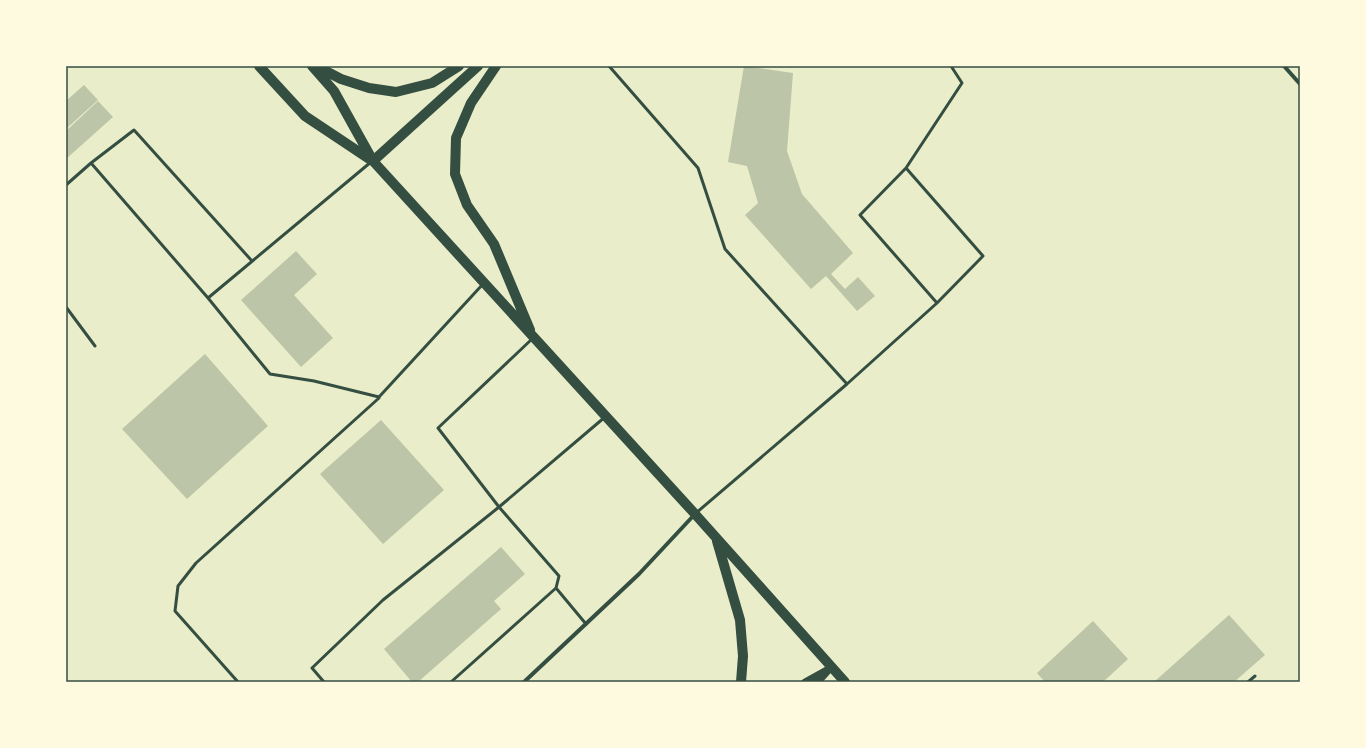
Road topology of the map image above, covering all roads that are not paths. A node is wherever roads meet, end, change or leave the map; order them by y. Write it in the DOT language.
graph roads {
  1 [pos="259,66"];
  2 [pos="312,66"];
  3 [pos="316,66"];
  4 [pos="459,66"];
  5 [pos="478,66"];
  6 [pos="496,66"];
  7 [pos="609,66"];
  8 [pos="951,66"];
  9 [pos="1284,66"];
  10 [pos="1300,84"];
  11 [pos="373,161"];
  12 [pos="92,163"];
  13 [pos="906,168"];
  14 [pos="66,185"];
  15 [pos="252,261"];
  16 [pos="484,283"];
  17 [pos="208,298"];
  18 [pos="937,303"];
  19 [pos="66,307"];
  20 [pos="534,337"];
  21 [pos="95,346"];
  22 [pos="847,384"];
  23 [pos="379,397"];
  24 [pos="606,417"];
  25 [pos="499,507"];
  26 [pos="695,514"];
  27 [pos="716,538"];
  28 [pos="556,588"];
  29 [pos="586,624"];
  30 [pos="832,667"];
  31 [pos="1255,676"];
  32 [pos="238,682"];
  33 [pos="324,682"];
  34 [pos="451,682"];
  35 [pos="524,682"];
  36 [pos="741,682"];
  37 [pos="805,682"];
  38 [pos="818,682"];
  39 [pos="845,682"];
  40 [pos="1248,682"];
  1 -- 11 [label="main road"];
  2 -- 11 [label="main road"];
  3 -- 4 [label="main road"];
  5 -- 11 [label="main road"];
  6 -- 20 [label="main road"];
  7 -- 22 [label="lane"];
  8 -- 13 [label="lane"];
  9 -- 10 [label="street"];
  11 -- 15 [label="lane"];
  11 -- 16 [label="main road"];
  12 -- 14 [label="lane"];
  12 -- 15 [label="lane"];
  12 -- 17 [label="lane"];
  13 -- 18 [label="lane"];
  13 -- 18 [label="lane"];
  15 -- 17 [label="lane"];
  16 -- 20 [label="main road"];
  16 -- 23 [label="lane"];
  17 -- 23 [label="lane"];
  18 -- 22 [label="lane"];
  19 -- 21 [label="lane"];
  20 -- 24 [label="main road"];
  20 -- 25 [label="lane"];
  22 -- 26 [label="lane"];
  23 -- 32 [label="lane"];
  24 -- 25 [label="lane"];
  24 -- 26 [label="main road"];
  25 -- 28 [label="lane"];
  25 -- 33 [label="lane"];
  26 -- 27 [label="main road"];
  26 -- 29 [label="street"];
  27 -- 30 [label="main road"];
  27 -- 36 [label="main road"];
  28 -- 29 [label="lane"];
  28 -- 34 [label="lane"];
  29 -- 35 [label="street"];
  30 -- 37 [label="street"];
  30 -- 38 [label="street"];
  30 -- 39 [label="main road"];
  31 -- 40 [label="lane"];
}
